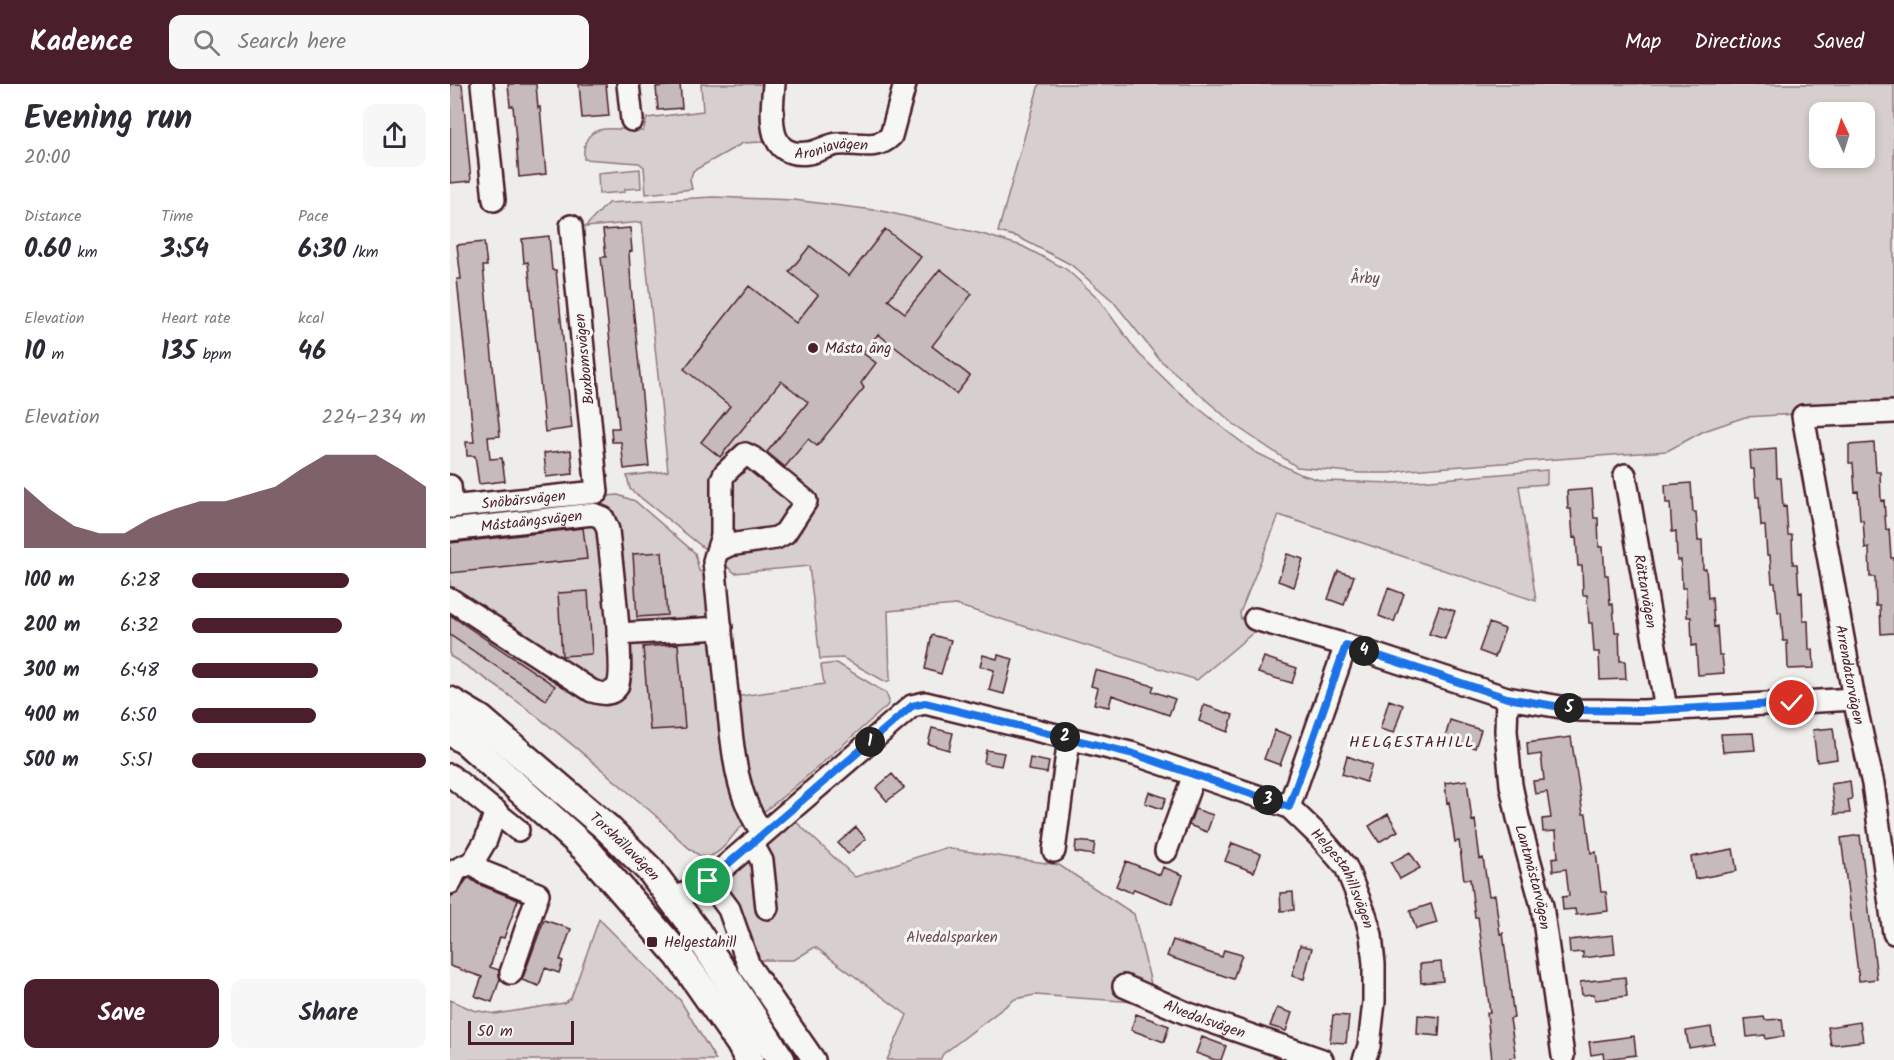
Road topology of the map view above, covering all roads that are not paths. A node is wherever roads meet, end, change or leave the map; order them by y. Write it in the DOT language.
graph roads {
  1 [pos="482,84"];
  2 [pos="628,84"];
  3 [pos="774,84"];
  4 [pos="905,84"];
  5 [pos="632,120"];
  6 [pos="494,200"];
  7 [pos="571,226"];
  8 [pos="1894,412"];
  9 [pos="1625,475"];
  10 [pos="597,492"];
  11 [pos="451,500"];
  12 [pos="450,530"];
  13 [pos="717,551"];
  14 [pos="450,599"];
  15 [pos="1255,619"];
  16 [pos="721,628"];
  17 [pos="618,634"];
  18 [pos="1346,645"];
  19 [pos="1507,698"];
  20 [pos="1854,699"];
  21 [pos="450,701"];
  22 [pos="1666,709"];
  23 [pos="450,731"];
  24 [pos="1069,738"];
  25 [pos="450,775"];
  26 [pos="1194,776"];
  27 [pos="1289,807"];
  28 [pos="496,812"];
  29 [pos="518,830"];
  30 [pos="758,838"];
  31 [pos="1054,851"];
  32 [pos="1166,851"];
  33 [pos="478,853"];
  34 [pos="708,881"];
  35 [pos="450,883"];
  36 [pos="673,900"];
  37 [pos="767,908"];
  38 [pos="650,921"];
  39 [pos="1894,933"];
  40 [pos="511,974"];
  41 [pos="1124,986"];
  42 [pos="1563,1056"];
  43 [pos="748,1060"];
  44 [pos="780,1060"];
  45 [pos="814,1060"];
  46 [pos="1322,1060"];
  47 [pos="1364,1060"];
  1 -- 6 [label="street"];
  2 -- 5 [label="street"];
  3 -- 4 [label="street, Aroniavägen"];
  7 -- 10 [label="street, Buxbomsvägen"];
  8 -- 20 [label="street, Arrendatorvägen"];
  9 -- 22 [label="street, Rättarvägen"];
  10 -- 11 [label="street, Snöbärsvägen"];
  12 -- 17 [label="street, Måstaängsvägen"];
  13 -- 13 [label="street"];
  13 -- 16 [label="street"];
  14 -- 17 [label="street, Måstaängsvägen"];
  15 -- 18 [label="street"];
  16 -- 17 [label="street"];
  16 -- 30 [label="street"];
  18 -- 19 [label="street"];
  18 -- 27 [label="street"];
  19 -- 22 [label="street"];
  19 -- 42 [label="street, Lantmästarvägen"];
  20 -- 22 [label="street"];
  20 -- 39 [label="street, Arrendatorvägen"];
  21 -- 36 [label="main road, Torshällavägen"];
  23 -- 38 [label="main road, Torshällavägen"];
  24 -- 26 [label="street, Helgestahillsvägen"];
  24 -- 30 [label="street, Helgestahillsvägen"];
  24 -- 31 [label="street"];
  25 -- 28 [label="street"];
  26 -- 27 [label="street, Helgestahillsvägen"];
  26 -- 32 [label="street"];
  27 -- 47 [label="street, Helgestahillsvägen"];
  28 -- 29 [label="street"];
  28 -- 33 [label="street"];
  30 -- 34 [label="street, Helgestahillsvägen"];
  30 -- 37 [label="street"];
  33 -- 35 [label="street"];
  33 -- 40 [label="street"];
  34 -- 36 [label="street, Helgestahillsvägen"];
  34 -- 45 [label="street"];
  36 -- 38 [label="main road"];
  36 -- 44 [label="main road, Torshällavägen"];
  38 -- 43 [label="main road, Torshällavägen"];
  41 -- 46 [label="street, Alvedalsvägen"];
}
